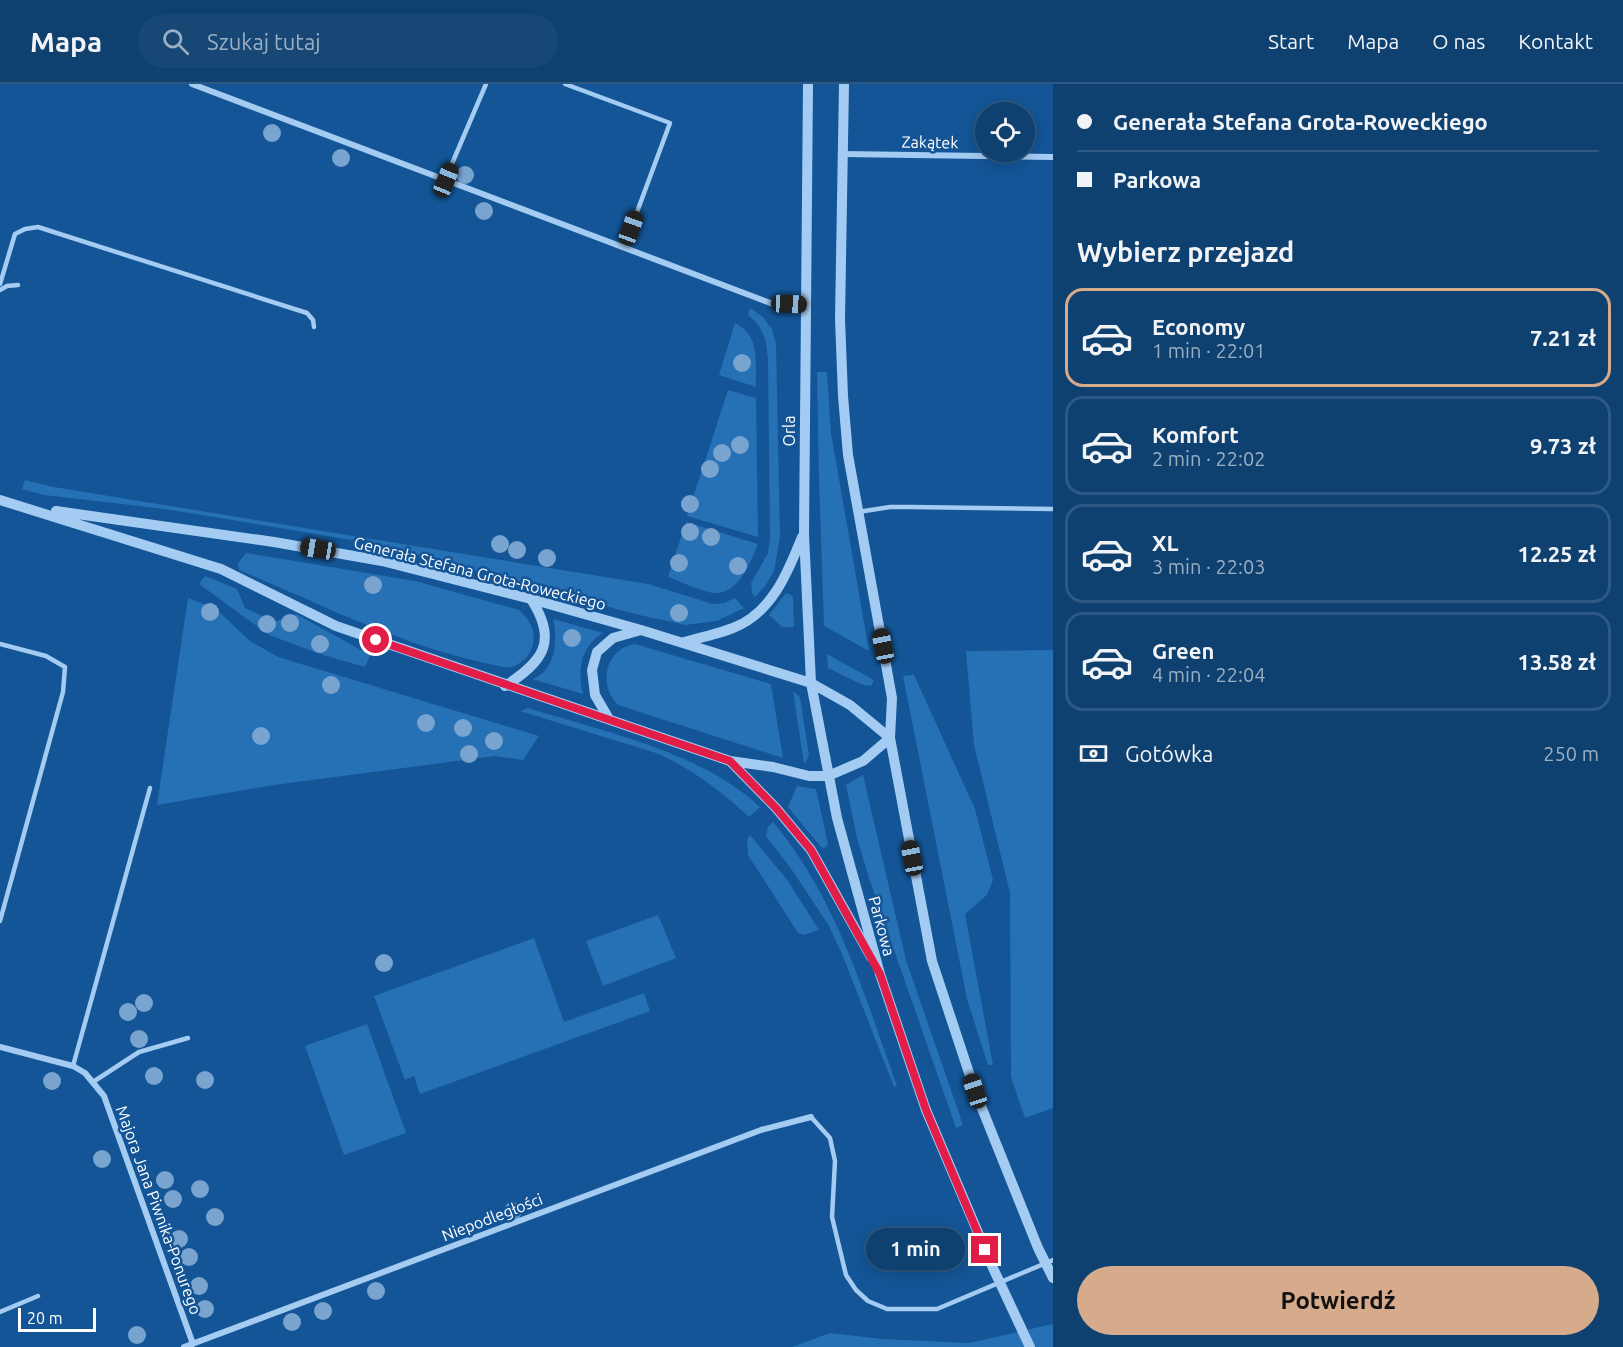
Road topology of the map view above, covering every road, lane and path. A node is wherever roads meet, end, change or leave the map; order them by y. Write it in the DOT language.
graph roads {
  1 [pos="192,84"];
  2 [pos="486,84"];
  3 [pos="565,84"];
  4 [pos="808,84"];
  5 [pos="844,84"];
  6 [pos="843,154"];
  7 [pos="1053,157"];
  8 [pos="446,180"];
  9 [pos="624,247"];
  10 [pos="0,284"];
  11 [pos="18,285"];
  12 [pos="0,290"];
  13 [pos="804,304"];
  14 [pos="314,327"];
  15 [pos="0,500"];
  16 [pos="27,507"];
  17 [pos="1053,509"];
  18 [pos="858,512"];
  19 [pos="804,534"];
  20 [pos="531,599"];
  21 [pos="641,630"];
  22 [pos="684,642"];
  23 [pos="0,644"];
  24 [pos="811,682"];
  25 [pos="505,686"];
  26 [pos="609,719"];
  27 [pos="890,738"];
  28 [pos="730,761"];
  29 [pos="828,776"];
  30 [pos="150,788"];
  31 [pos="0,921"];
  32 [pos="880,974"];
  33 [pos="188,1038"];
  34 [pos="0,1047"];
  35 [pos="73,1066"];
  36 [pos="93,1082"];
  37 [pos="811,1118"];
  38 [pos="1053,1260"];
  39 [pos="1053,1278"];
  40 [pos="38,1296"];
  41 [pos="0,1312"];
  42 [pos="193,1344"];
  43 [pos="184,1347"];
  44 [pos="1030,1347"];
  1 -- 8 [label="street"];
  2 -- 8 [label="lane"];
  3 -- 9 [label="lane"];
  4 -- 13 [label="street, Orla"];
  5 -- 6 [label="street"];
  6 -- 7 [label="street, Zakątek"];
  6 -- 18 [label="street"];
  8 -- 9 [label="street"];
  9 -- 13 [label="street"];
  10 -- 14 [label="lane"];
  11 -- 12 [label="lane"];
  13 -- 19 [label="street, Orla"];
  15 -- 16 [label="street, Generała Stefana Grota-Roweckiego"];
  16 -- 20 [label="street, Generała Stefana Grota-Roweckiego"];
  16 -- 25 [label="street, Generała Stefana Grota-Roweckiego"];
  17 -- 18 [label="lane"];
  18 -- 27 [label="street"];
  19 -- 22 [label="street"];
  19 -- 24 [label="street, Orla"];
  20 -- 21 [label="street, Generała Stefana Grota-Roweckiego"];
  20 -- 25 [label="street"];
  21 -- 22 [label="street, Generała Stefana Grota-Roweckiego"];
  21 -- 26 [label="street"];
  22 -- 24 [label="street, Generała Stefana Grota-Roweckiego"];
  23 -- 31 [label="lane"];
  24 -- 27 [label="street, Generała Stefana Grota-Roweckiego"];
  24 -- 29 [label="street, Orla"];
  25 -- 26 [label="street, Generała Stefana Grota-Roweckiego"];
  26 -- 28 [label="street, Generała Stefana Grota-Roweckiego"];
  27 -- 29 [label="street"];
  27 -- 39 [label="street, bridge"];
  28 -- 29 [label="street, Generała Stefana Grota-Roweckiego"];
  28 -- 32 [label="street"];
  29 -- 32 [label="street, Parkowa"];
  30 -- 35 [label="lane"];
  32 -- 44 [label="street, Parkowa, bridge"];
  33 -- 36 [label="lane"];
  34 -- 35 [label="street, Majora Jana Piwnika-Ponurego"];
  35 -- 36 [label="street, Majora Jana Piwnika-Ponurego"];
  36 -- 42 [label="street, Majora Jana Piwnika-Ponurego"];
  37 -- 38 [label="lane"];
  37 -- 42 [label="street, Niepodległości"];
  40 -- 41 [label="lane"];
  42 -- 43 [label="street, Niepodległości"];
}
